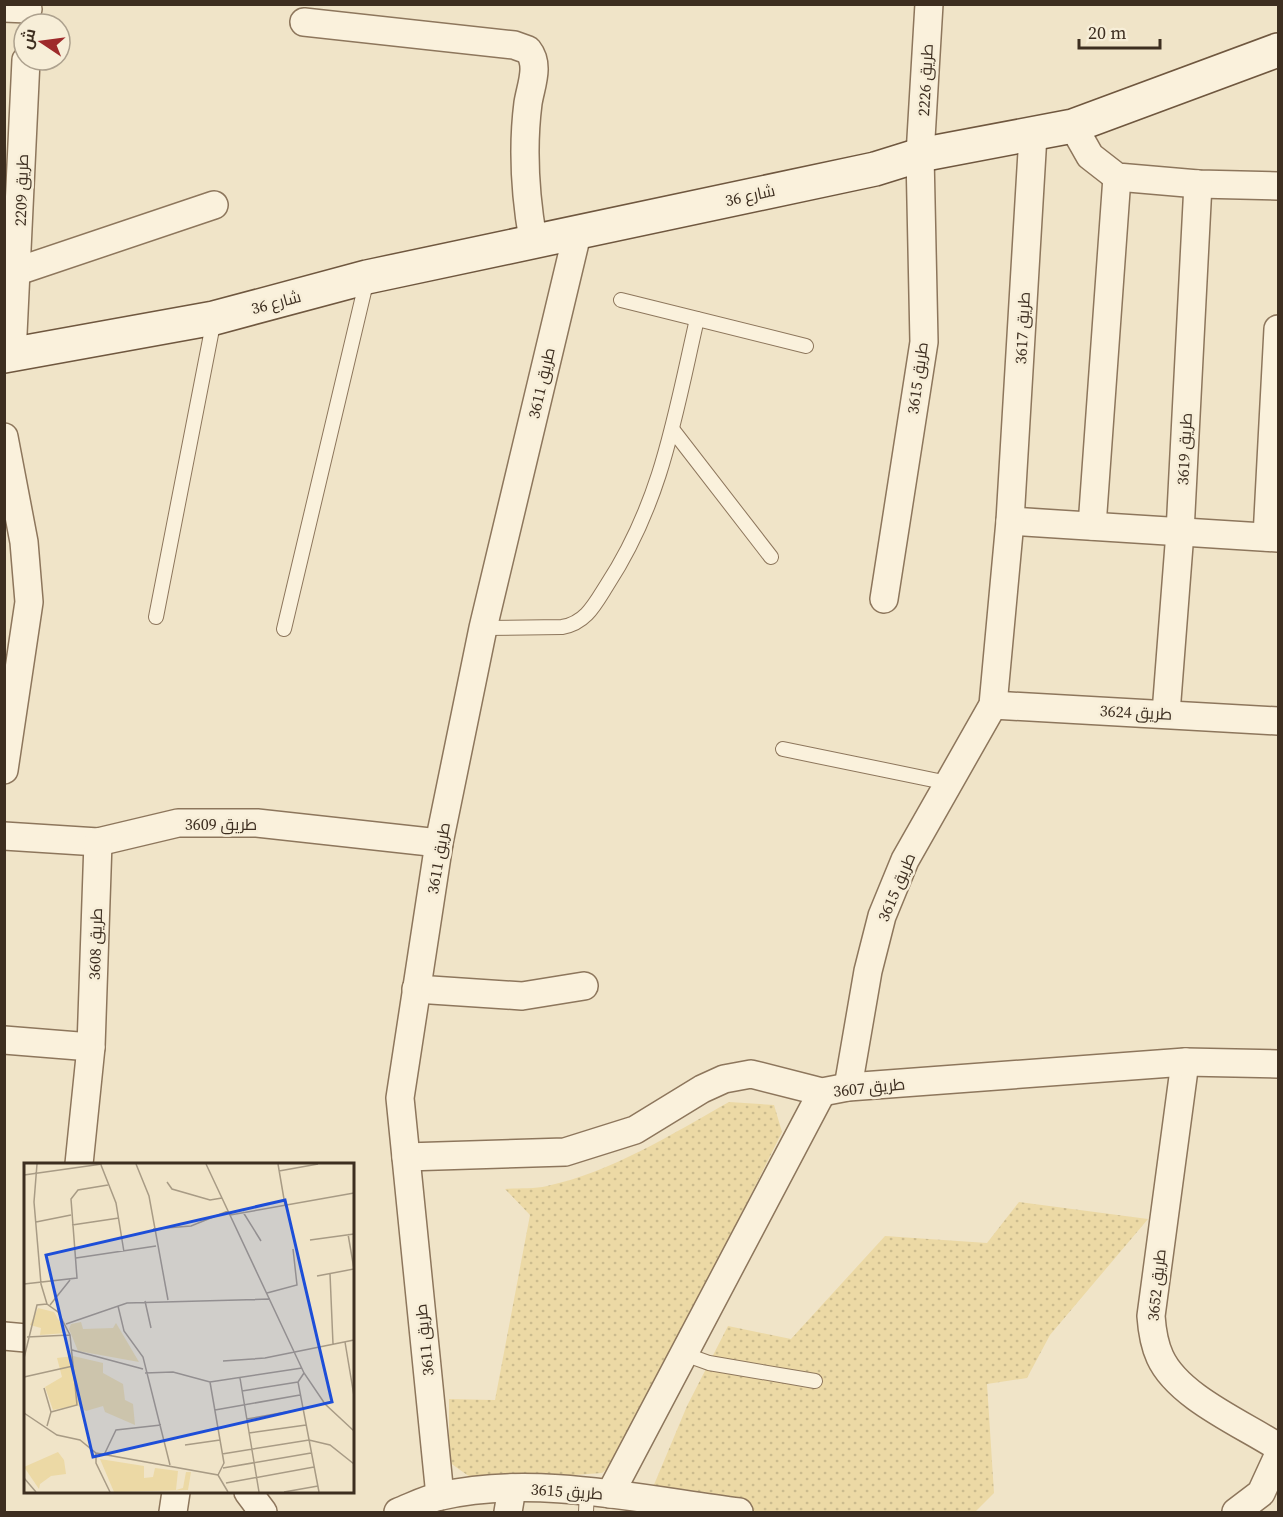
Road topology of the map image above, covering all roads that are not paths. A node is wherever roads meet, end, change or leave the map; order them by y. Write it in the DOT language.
graph roads {
  1 [pos="929,4"];
  2 [pos="304,22"];
  3 [pos="1278,50"];
  4 [pos="26,72"];
  5 [pos="1073,126"];
  6 [pos="1033,135"];
  7 [pos="920,155"];
  8 [pos="1117,177"];
  9 [pos="1198,184"];
  10 [pos="1278,186"];
  11 [pos="213,205"];
  12 [pos="578,230"];
  13 [pos="533,240"];
  14 [pos="18,272"];
  15 [pos="367,277"];
  16 [pos="621,300"];
  17 [pos="214,318"];
  18 [pos="697,319"];
  19 [pos="1278,329"];
  20 [pos="806,346"];
  21 [pos="8,356"];
  22 [pos="672,429"];
  23 [pos="4,437"];
  24 [pos="1010,521"];
  25 [pos="1092,526"];
  26 [pos="1179,532"];
  27 [pos="1273,538"];
  28 [pos="771,558"];
  29 [pos="884,599"];
  30 [pos="156,617"];
  31 [pos="483,627"];
  32 [pos="284,629"];
  33 [pos="993,705"];
  34 [pos="1166,713"];
  35 [pos="1278,721"];
  36 [pos="783,749"];
  37 [pos="4,770"];
  38 [pos="948,783"];
  39 [pos="4,836"];
  40 [pos="98,842"];
  41 [pos="439,843"];
  42 [pos="584,986"];
  43 [pos="416,989"];
  44 [pos="4,1040"];
  45 [pos="91,1047"];
  46 [pos="1185,1062"];
  47 [pos="1278,1064"];
  48 [pos="835,1089"];
  49 [pos="406,1157"];
  50 [pos="79,1163"];
  51 [pos="4,1336"];
  52 [pos="24,1338"];
  53 [pos="684,1354"];
  54 [pos="815,1381"];
  55 [pos="1278,1447"];
  56 [pos="1278,1456"];
  57 [pos="176,1493"];
  58 [pos="249,1493"];
  59 [pos="440,1496"];
  60 [pos="1270,1497"];
  61 [pos="594,1499"];
  62 [pos="510,1500"];
  63 [pos="705,1510"];
  64 [pos="174,1512"];
  65 [pos="263,1512"];
  66 [pos="398,1512"];
  67 [pos="739,1512"];
  68 [pos="1236,1512"];
  1 -- 7 [label="street, طريق 2226"];
  2 -- 13 [label="street"];
  3 -- 5 [label="street, شارع 36"];
  4 -- 14 [label="street, طريق 2209"];
  5 -- 6 [label="street, شارع 36"];
  5 -- 8 [label="street"];
  6 -- 7 [label="street, شارع 36"];
  6 -- 24 [label="street, طريق 3617"];
  7 -- 12 [label="street, شارع 36"];
  7 -- 29 [label="street, طريق 3615"];
  8 -- 9 [label="street"];
  8 -- 25 [label="street"];
  9 -- 10 [label="street"];
  9 -- 26 [label="street, طريق 3619"];
  11 -- 14 [label="street"];
  12 -- 13 [label="street, شارع 36"];
  12 -- 31 [label="street, طريق 3611"];
  13 -- 15 [label="street, شارع 36"];
  14 -- 21 [label="street, طريق 2209"];
  15 -- 17 [label="street, شارع 36"];
  15 -- 32 [label="lane"];
  16 -- 18 [label="lane"];
  17 -- 21 [label="street, شارع 36"];
  17 -- 30 [label="lane"];
  18 -- 20 [label="lane"];
  18 -- 22 [label="lane"];
  19 -- 27 [label="street"];
  22 -- 28 [label="lane"];
  22 -- 31 [label="lane"];
  23 -- 37 [label="street"];
  24 -- 25 [label="street"];
  24 -- 33 [label="street, طريق 3617"];
  25 -- 26 [label="street"];
  26 -- 27 [label="street"];
  26 -- 34 [label="street, طريق 3619"];
  31 -- 41 [label="street, طريق 3611"];
  33 -- 34 [label="street, طريق 3624"];
  33 -- 38 [label="street, طريق 3615"];
  34 -- 35 [label="street, طريق 3624"];
  36 -- 38 [label="lane"];
  38 -- 48 [label="street, طريق 3615"];
  39 -- 40 [label="street, طريق 3609"];
  40 -- 41 [label="street, طريق 3609"];
  40 -- 45 [label="street, طريق 3608"];
  41 -- 43 [label="street, طريق 3611"];
  42 -- 43 [label="street"];
  43 -- 49 [label="street, طريق 3611"];
  44 -- 45 [label="street"];
  45 -- 50 [label="street, طريق 3608"];
  46 -- 47 [label="street, طريق 3607"];
  46 -- 48 [label="street, طريق 3607"];
  46 -- 55 [label="street, طريق 3652"];
  48 -- 49 [label="street, طريق 3607"];
  48 -- 53 [label="street, طريق 3615"];
  49 -- 59 [label="street, طريق 3611"];
  51 -- 52 [label="street"];
  53 -- 54 [label="lane"];
  53 -- 61 [label="street, طريق 3615"];
  56 -- 60 [label="street"];
  57 -- 64 [label="street"];
  58 -- 65 [label="street"];
  59 -- 62 [label="street, طريق 3615"];
  59 -- 66 [label="street, طريق 3615"];
  60 -- 68 [label="street"];
  61 -- 62 [label="street, طريق 3615"];
  61 -- 63 [label="street, طريق 3615"];
  63 -- 67 [label="street, طريق 3615"];
}
